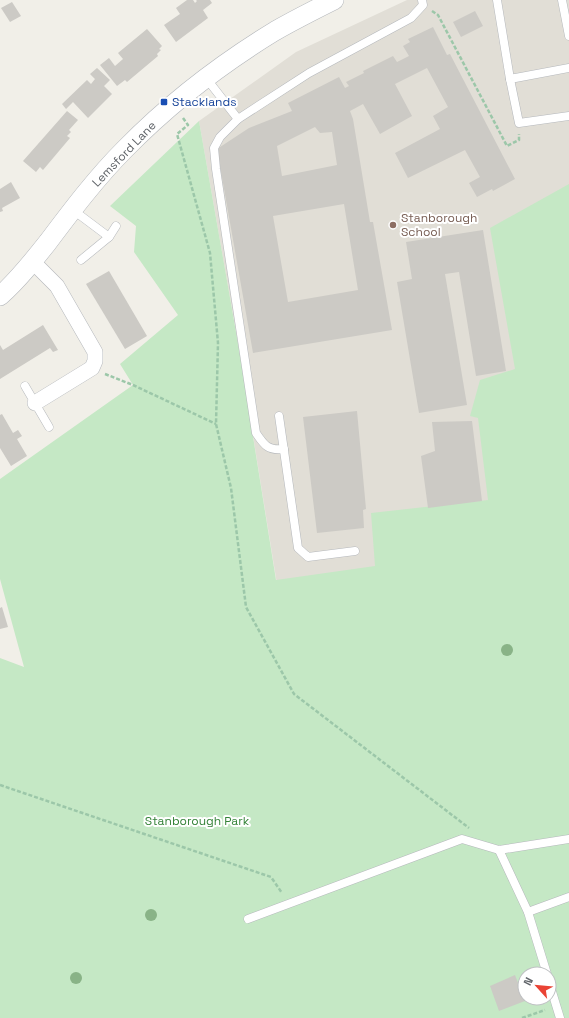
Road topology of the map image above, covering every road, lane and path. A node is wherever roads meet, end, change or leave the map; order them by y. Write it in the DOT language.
graph roads {
  1 [pos="334,0"];
  2 [pos="497,0"];
  3 [pos="562,0"];
  4 [pos="423,2"];
  5 [pos="569,36"];
  6 [pos="569,68"];
  7 [pos="206,78"];
  8 [pos="510,79"];
  9 [pos="173,105"];
  10 [pos="569,116"];
  11 [pos="238,119"];
  12 [pos="519,123"];
  13 [pos="73,210"];
  14 [pos="116,226"];
  15 [pos="108,237"];
  16 [pos="81,260"];
  17 [pos="33,262"];
  18 [pos="0,296"];
  19 [pos="92,368"];
  20 [pos="25,386"];
  21 [pos="35,403"];
  22 [pos="279,416"];
  23 [pos="216,424"];
  24 [pos="49,427"];
  25 [pos="284,449"];
  26 [pos="355,551"];
  27 [pos="0,785"];
  28 [pos="474,831"];
  29 [pos="569,839"];
  30 [pos="499,850"];
  31 [pos="569,896"];
  32 [pos="290,903"];
  33 [pos="528,912"];
  34 [pos="248,919"];
  35 [pos="545,966"];
  36 [pos="556,1006"];
  37 [pos="522,1018"];
  38 [pos="560,1018"];
  1 -- 7 [label="street, Lemsford Lane"];
  2 -- 8 [label="lane"];
  3 -- 5 [label="lane"];
  4 -- 11 [label="lane"];
  4 -- 12 [label="path"];
  6 -- 8 [label="lane"];
  7 -- 9 [label="street, Lemsford Lane"];
  7 -- 11 [label="lane"];
  8 -- 12 [label="lane"];
  9 -- 13 [label="street, Lemsford Lane"];
  9 -- 23 [label="path"];
  10 -- 12 [label="lane"];
  11 -- 25 [label="lane"];
  13 -- 15 [label="lane"];
  13 -- 17 [label="street, Lemsford Lane"];
  14 -- 15 [label="lane"];
  15 -- 16 [label="lane"];
  17 -- 18 [label="street, Lemsford Lane"];
  17 -- 19 [label="street"];
  19 -- 21 [label="street"];
  19 -- 23 [label="path"];
  20 -- 21 [label="lane"];
  21 -- 24 [label="lane"];
  22 -- 25 [label="lane"];
  23 -- 28 [label="path"];
  25 -- 26 [label="lane"];
  27 -- 32 [label="path"];
  29 -- 30 [label="lane"];
  30 -- 32 [label="lane"];
  30 -- 33 [label="lane"];
  31 -- 33 [label="lane"];
  32 -- 34 [label="lane"];
  33 -- 35 [label="lane"];
  36 -- 37 [label="path"];
  36 -- 38 [label="lane"];
}
